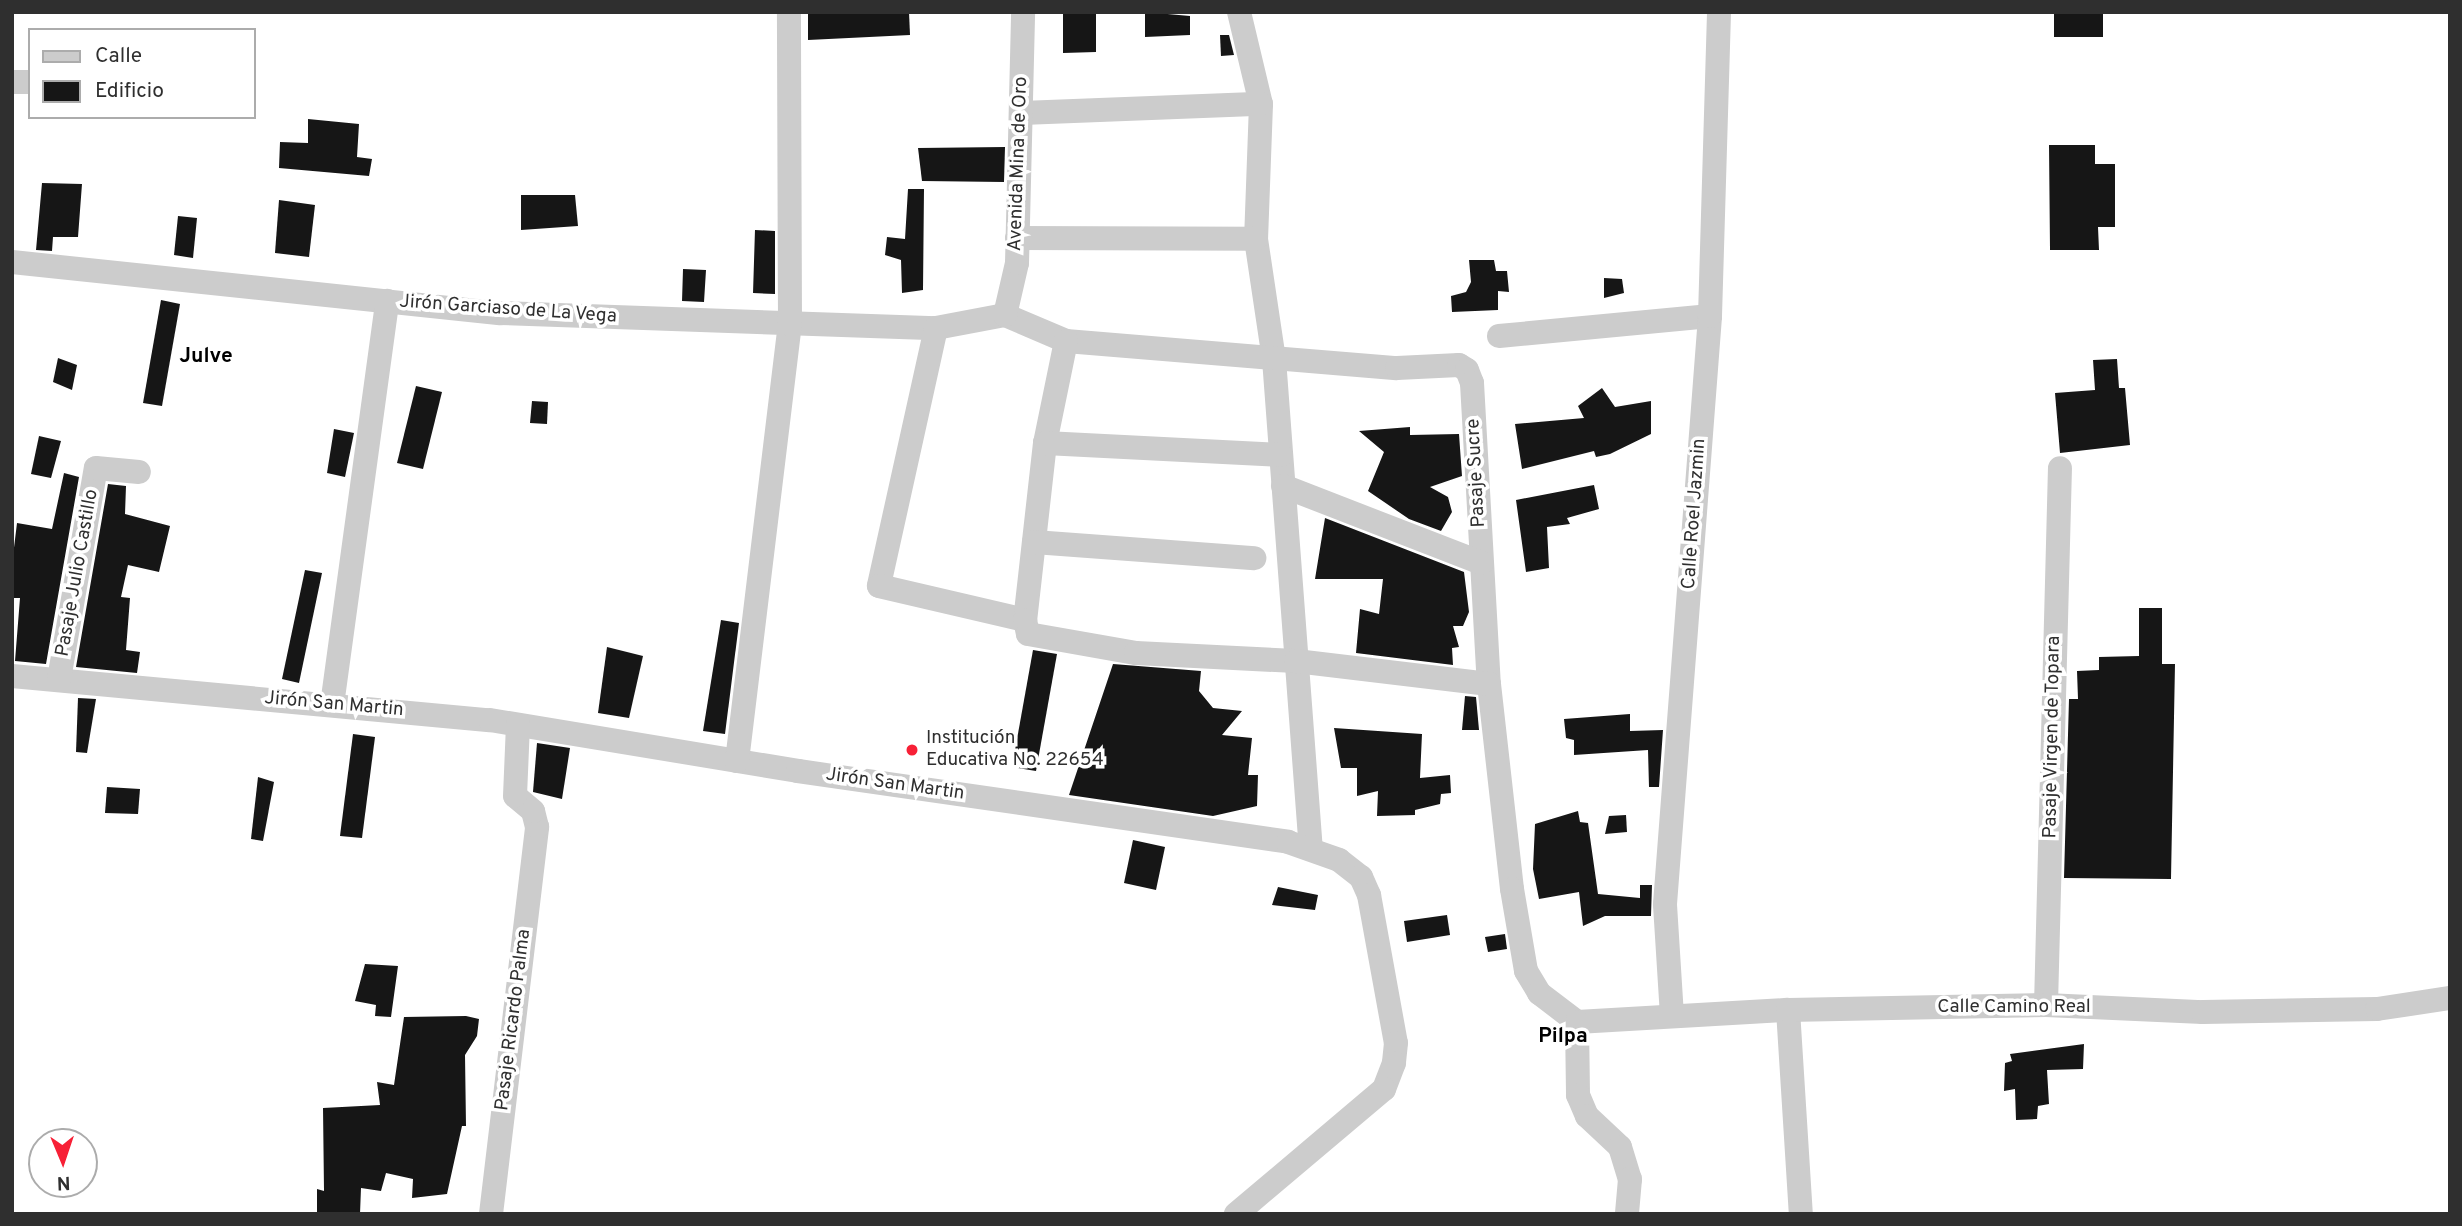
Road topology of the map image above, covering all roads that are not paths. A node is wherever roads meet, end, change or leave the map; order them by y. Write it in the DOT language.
graph roads {
  1 [pos="789,12"];
  2 [pos="1023,12"];
  3 [pos="1239,12"];
  4 [pos="1719,12"];
  5 [pos="1261,104"];
  6 [pos="1022,113"];
  7 [pos="1017,238"];
  8 [pos="1256,239"];
  9 [pos="12,262"];
  10 [pos="387,301"];
  11 [pos="1005,315"];
  12 [pos="1710,316"];
  13 [pos="790,324"];
  14 [pos="936,328"];
  15 [pos="1499,336"];
  16 [pos="1066,341"];
  17 [pos="1274,359"];
  18 [pos="1045,443"];
  19 [pos="1281,455"];
  20 [pos="2060,468"];
  21 [pos="139,472"];
  22 [pos="1283,486"];
  23 [pos="1034,542"];
  24 [pos="1254,558"];
  25 [pos="1482,563"];
  26 [pos="1025,620"];
  27 [pos="1296,661"];
  28 [pos="12,676"];
  29 [pos="59,679"];
  30 [pos="1489,684"];
  31 [pos="332,705"];
  32 [pos="518,725"];
  33 [pos="737,761"];
  34 [pos="1311,849"];
  35 [pos="2450,998"];
  36 [pos="2046,1005"];
  37 [pos="1788,1010"];
  38 [pos="1672,1016"];
  39 [pos="1577,1022"];
  40 [pos="491,1214"];
  41 [pos="1236,1214"];
  42 [pos="1628,1214"];
  43 [pos="1801,1214"];
  1 -- 13 [label="street"];
  2 -- 6 [label="street, Avenida Mina de Oro"];
  3 -- 5 [label="street"];
  4 -- 12 [label="street, Calle Roel Jazmin"];
  5 -- 6 [label="street"];
  5 -- 8 [label="street"];
  6 -- 7 [label="street, Avenida Mina de Oro"];
  7 -- 8 [label="street"];
  7 -- 11 [label="street, Avenida Mina de Oro"];
  8 -- 17 [label="street"];
  9 -- 10 [label="street, Jirón Garciaso de La Vega"];
  10 -- 13 [label="street, Jirón Garciaso de La Vega"];
  10 -- 31 [label="street"];
  11 -- 14 [label="street, Jirón Garciaso de La Vega"];
  11 -- 16 [label="street, Pasaje Sucre"];
  12 -- 15 [label="street"];
  12 -- 38 [label="street, Calle Roel Jazmin"];
  13 -- 14 [label="street, Jirón Garciaso de La Vega"];
  13 -- 33 [label="street"];
  14 -- 26 [label="street"];
  16 -- 17 [label="street, Pasaje Sucre"];
  16 -- 18 [label="street"];
  17 -- 19 [label="street"];
  17 -- 25 [label="street, Pasaje Sucre"];
  18 -- 19 [label="street"];
  18 -- 23 [label="street"];
  19 -- 22 [label="street"];
  20 -- 36 [label="street, Pasaje Virgen de Topara"];
  21 -- 29 [label="street, Pasaje Julio Castillo"];
  22 -- 25 [label="street"];
  22 -- 27 [label="street"];
  23 -- 24 [label="street"];
  23 -- 26 [label="street"];
  25 -- 30 [label="street, Pasaje Sucre"];
  26 -- 27 [label="street"];
  27 -- 30 [label="street"];
  27 -- 34 [label="street"];
  28 -- 29 [label="street, Jirón San Martin"];
  29 -- 31 [label="street, Jirón San Martin"];
  30 -- 39 [label="street, Pasaje Sucre"];
  31 -- 32 [label="street, Jirón San Martin"];
  32 -- 33 [label="street, Jirón San Martin"];
  32 -- 40 [label="street, Pasaje Ricardo Palma"];
  33 -- 34 [label="street, Jirón San Martin"];
  34 -- 41 [label="street, Jirón San Martin"];
  35 -- 36 [label="street, Calle Camino Real"];
  36 -- 37 [label="street, Calle Camino Real"];
  37 -- 38 [label="street, Calle Camino Real"];
  37 -- 43 [label="street"];
  38 -- 39 [label="street, Calle Camino Real"];
  39 -- 42 [label="street"];
}
